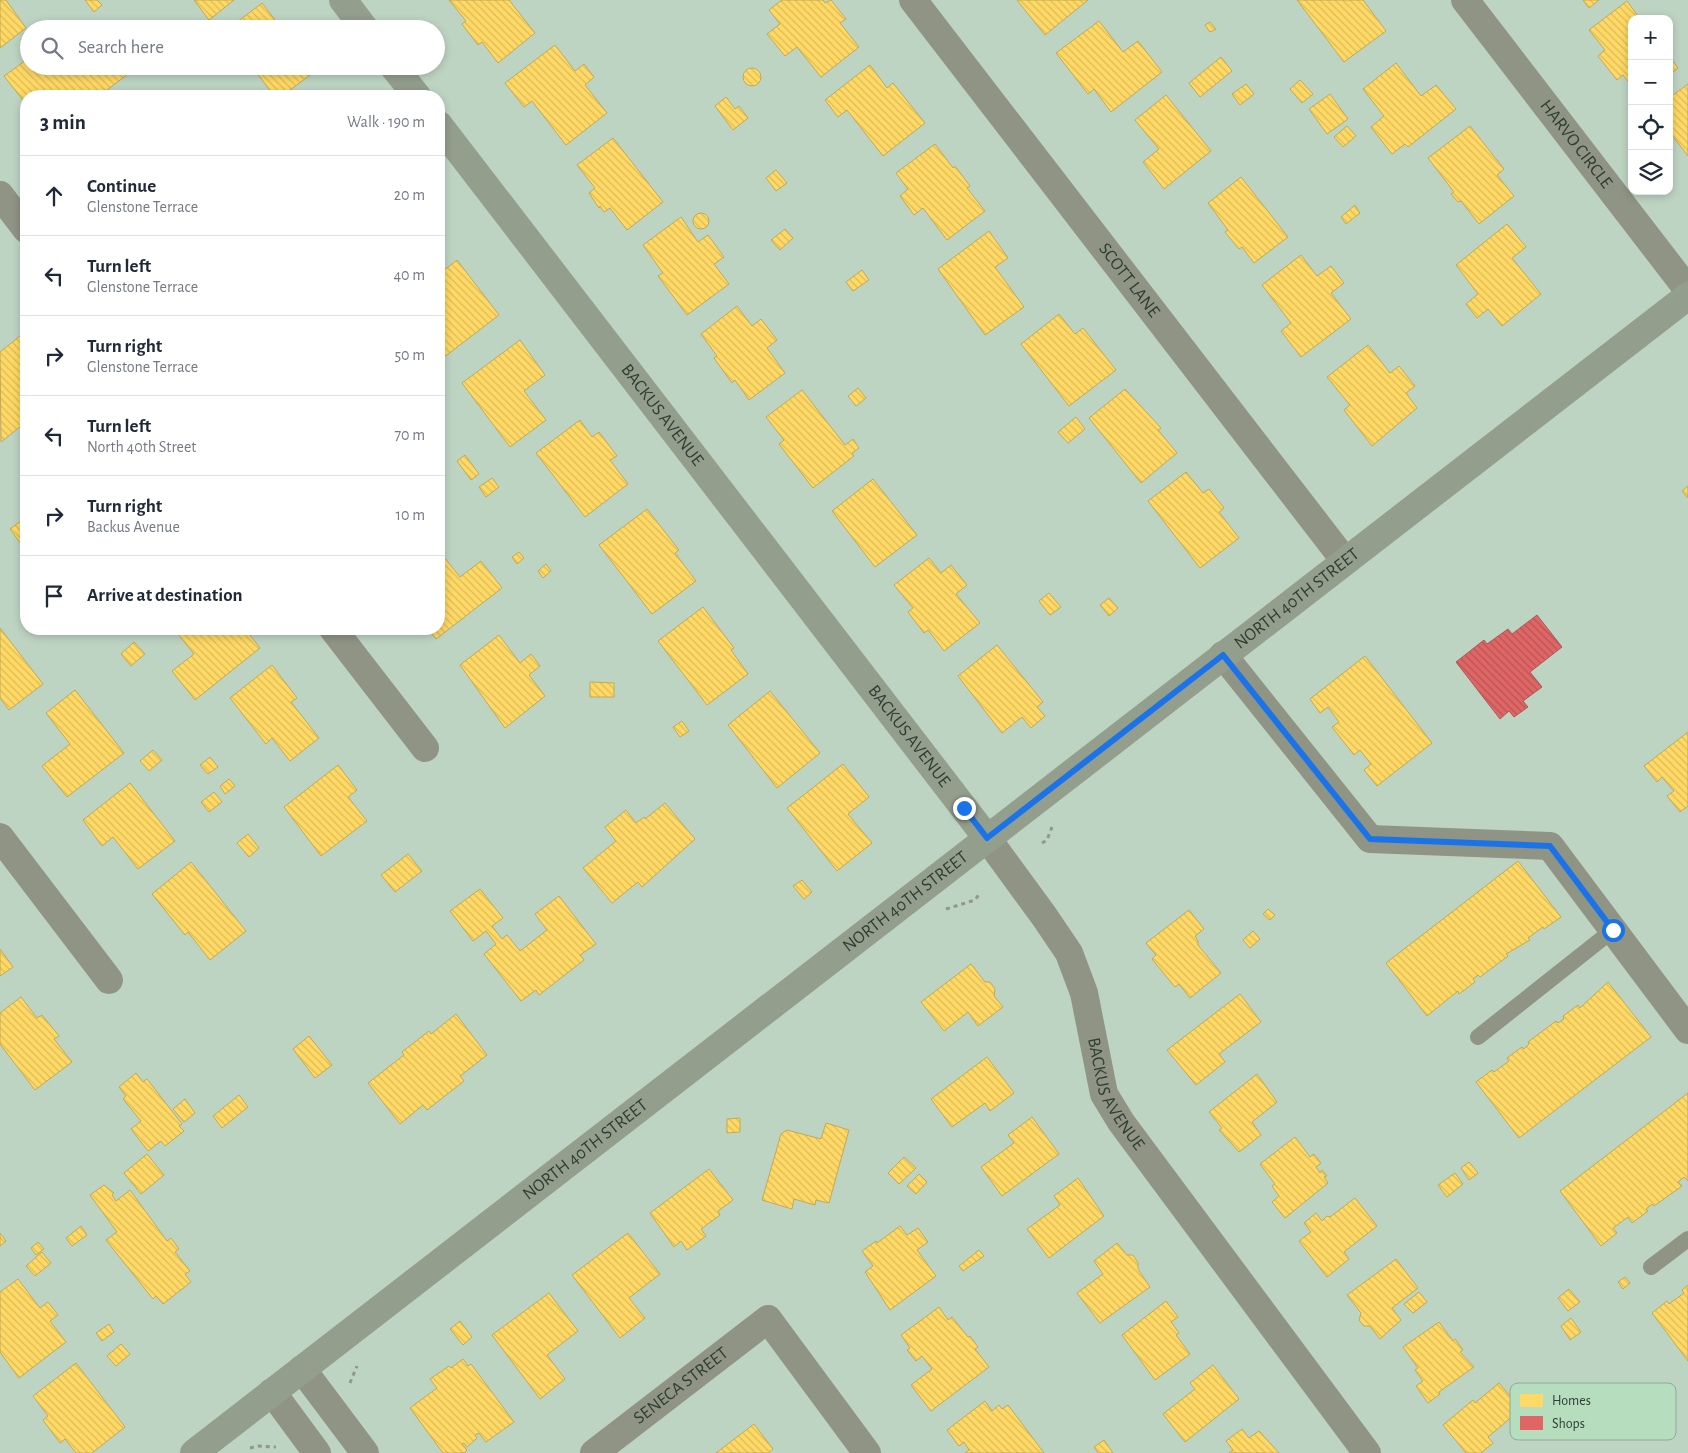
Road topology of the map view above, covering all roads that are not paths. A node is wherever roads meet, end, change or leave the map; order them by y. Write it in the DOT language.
graph roads {
  1 [pos="342,0"];
  2 [pos="913,0"];
  3 [pos="1465,0"];
  4 [pos="358,20"];
  5 [pos="401,75"];
  6 [pos="412,90"];
  7 [pos="445,133"];
  8 [pos="0,195"];
  9 [pos="20,221"];
  10 [pos="1688,290"];
  11 [pos="1688,296"];
  12 [pos="1345,561"];
  13 [pos="338,635"];
  14 [pos="1223,655"];
  15 [pos="425,748"];
  16 [pos="0,838"];
  17 [pos="987,838"];
  18 [pos="1613,930"];
  19 [pos="109,980"];
  20 [pos="1688,1030"];
  21 [pos="1478,1037"];
  22 [pos="1688,1239"];
  23 [pos="1651,1267"];
  24 [pos="302,1369"];
  25 [pos="272,1392"];
  26 [pos="194,1453"];
  27 [pos="317,1453"];
  28 [pos="365,1453"];
  29 [pos="594,1453"];
  30 [pos="867,1453"];
  31 [pos="1367,1453"];
  1 -- 4 [label="street"];
  2 -- 12 [label="street, SCOTT LANE"];
  3 -- 10 [label="street, HARVO CIRCLE"];
  5 -- 6 [label="street"];
  7 -- 17 [label="street, BACKUS AVENUE"];
  8 -- 9 [label="street"];
  11 -- 12 [label="street, NORTH 40TH STREET"];
  12 -- 14 [label="street, NORTH 40TH STREET"];
  13 -- 15 [label="street"];
  14 -- 17 [label="street, NORTH 40TH STREET"];
  14 -- 18 [label="street"];
  16 -- 19 [label="street"];
  17 -- 24 [label="street, NORTH 40TH STREET"];
  17 -- 31 [label="street, BACKUS AVENUE"];
  18 -- 20 [label="street"];
  18 -- 21 [label="lane"];
  22 -- 23 [label="lane"];
  24 -- 25 [label="street, NORTH 40TH STREET"];
  24 -- 28 [label="street"];
  25 -- 26 [label="street, NORTH 40TH STREET"];
  25 -- 27 [label="street"];
  29 -- 30 [label="street, SENECA STREET"];
}
